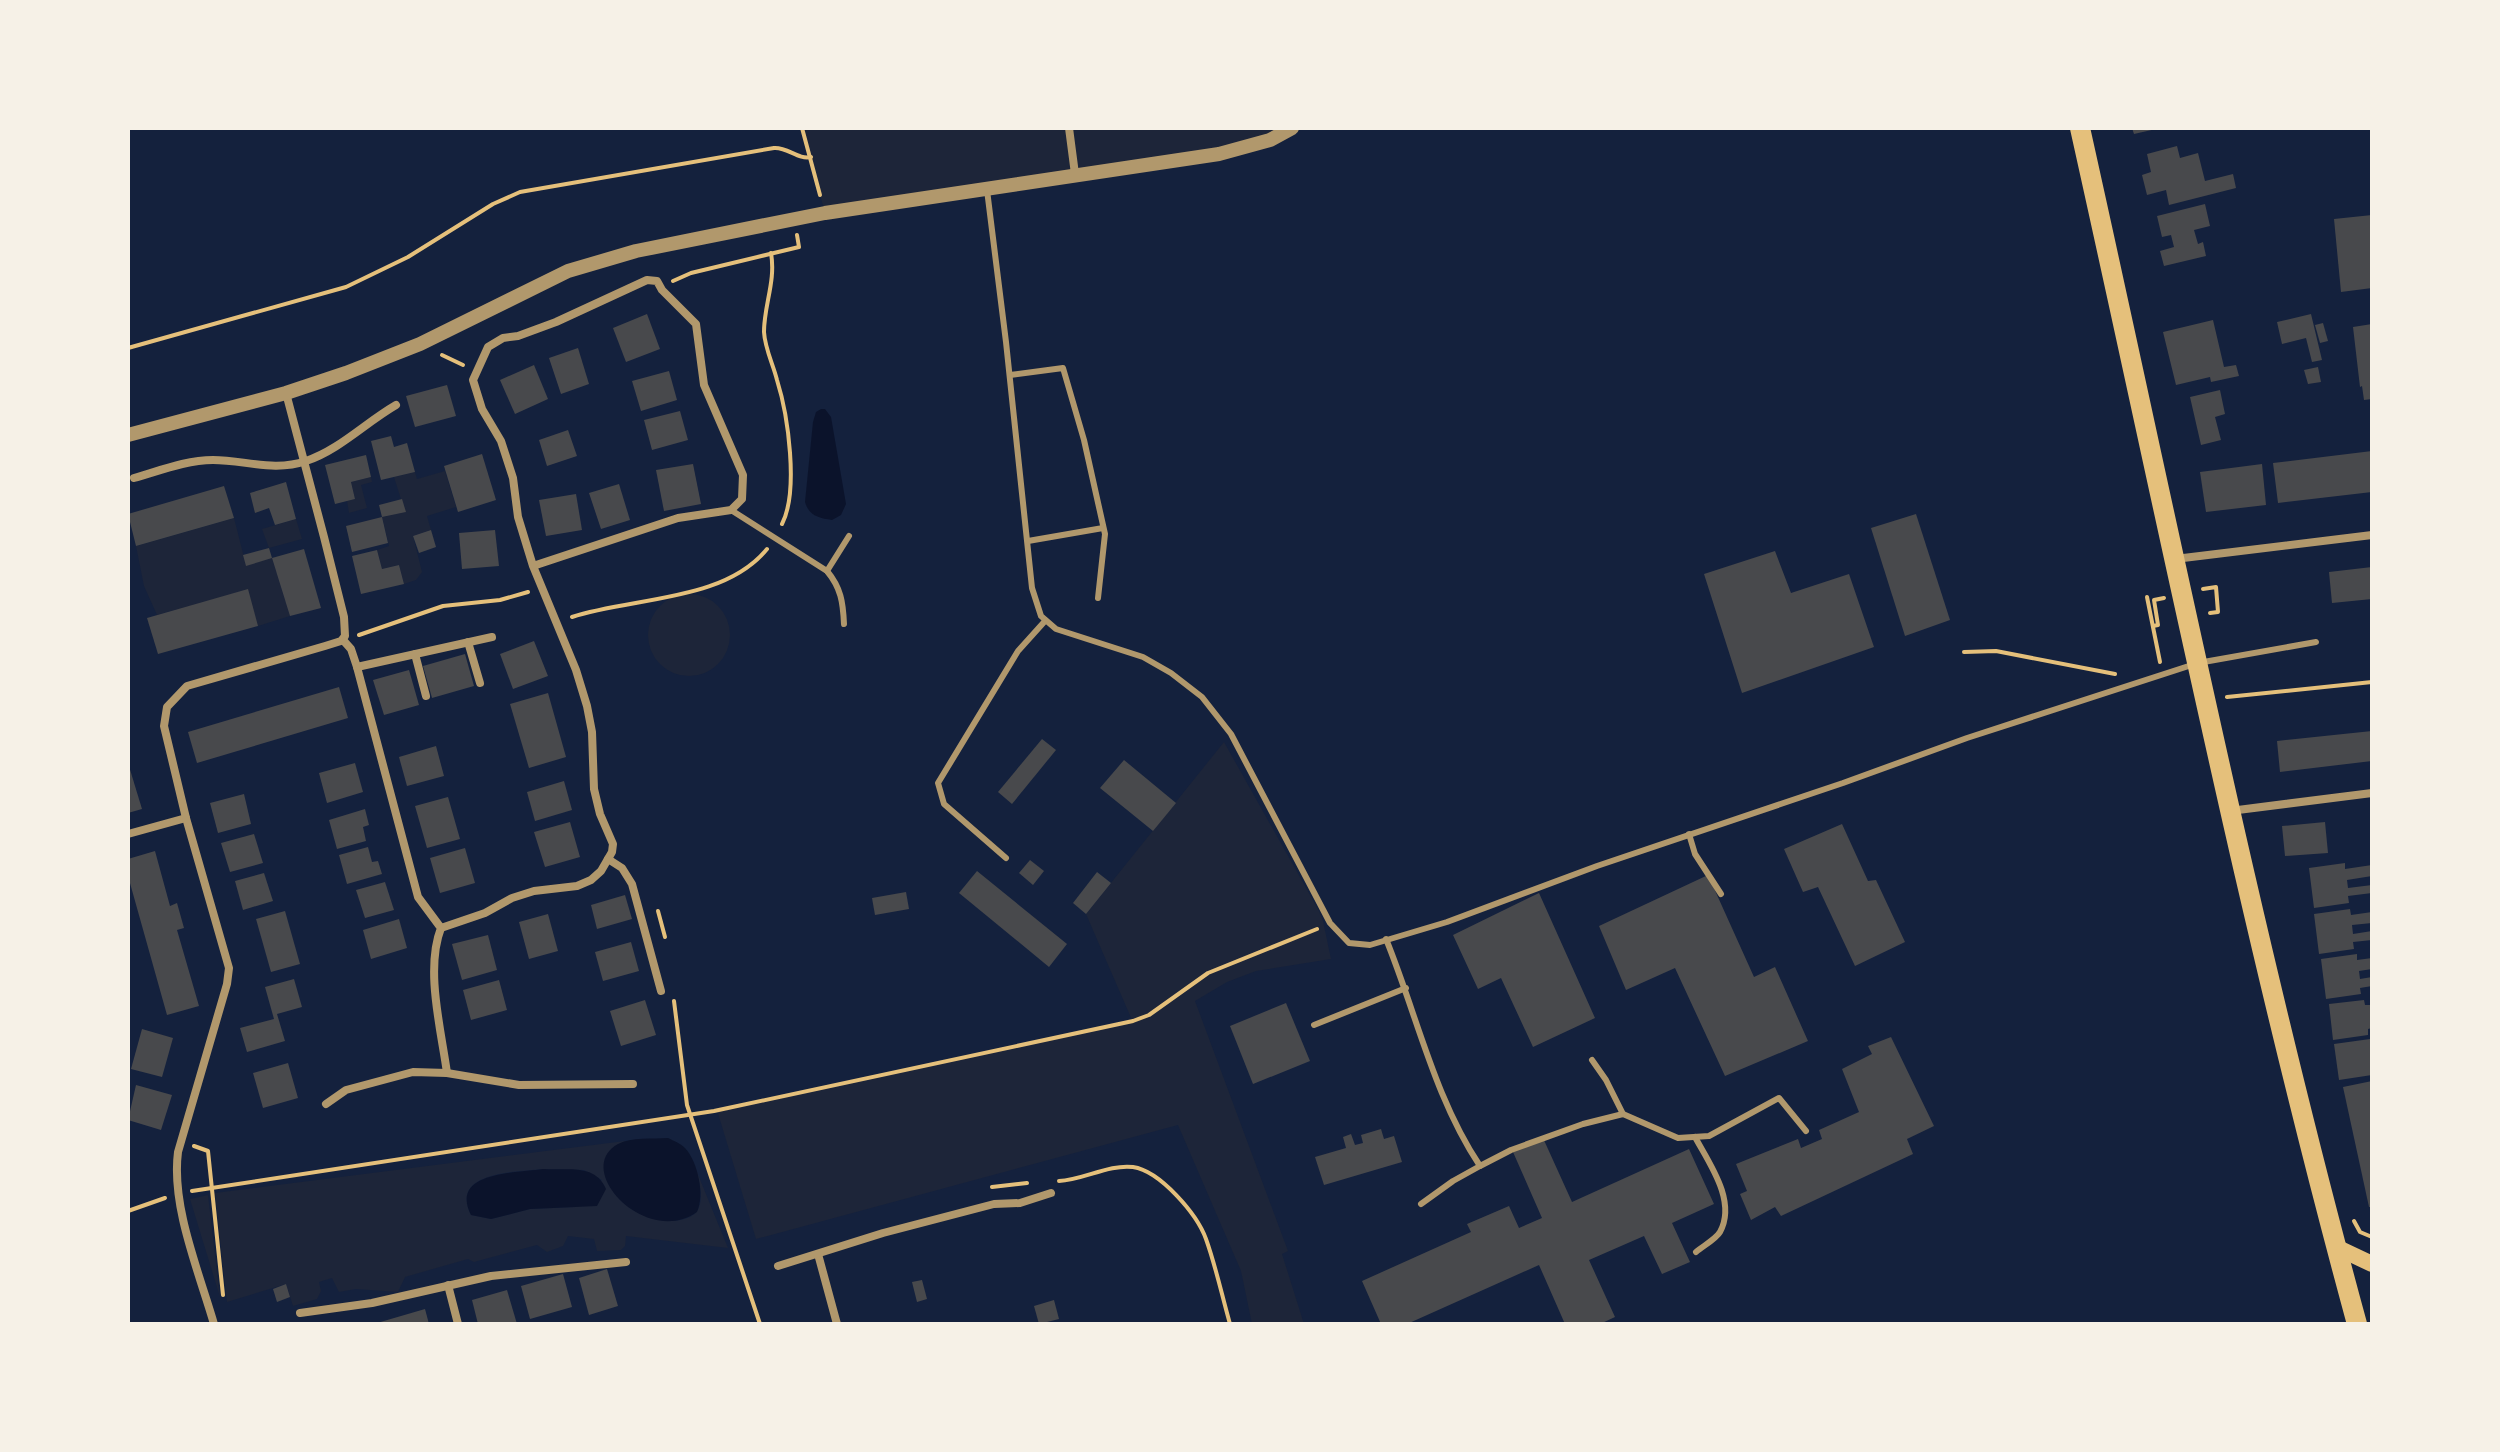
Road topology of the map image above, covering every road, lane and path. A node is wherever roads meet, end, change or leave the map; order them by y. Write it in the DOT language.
graph roads {
  1 [pos="802,128"];
  2 [pos="1069,128"];
  3 [pos="1292,128"];
  4 [pos="2080,128"];
  5 [pos="811,157"];
  6 [pos="1075,174"];
  7 [pos="987,190"];
  8 [pos="825,213"];
  9 [pos="794,218"];
  10 [pos="662,290"];
  11 [pos="420,344"];
  12 [pos="128,348"];
  13 [pos="476,371"];
  14 [pos="1010,375"];
  15 [pos="286,393"];
  16 [pos="396,405"];
  17 [pos="128,435"];
  18 [pos="305,462"];
  19 [pos="134,478"];
  20 [pos="731,510"];
  21 [pos="1103,528"];
  22 [pos="2372,535"];
  23 [pos="849,536"];
  24 [pos="1028,541"];
  25 [pos="2175,559"];
  26 [pos="533,566"];
  27 [pos="827,571"];
  28 [pos="2216,587"];
  29 [pos="533,588"];
  30 [pos="2147,597"];
  31 [pos="1098,598"];
  32 [pos="2154,600"];
  33 [pos="2210,613"];
  34 [pos="1045,621"];
  35 [pos="844,624"];
  36 [pos="2153,626"];
  37 [pos="492,637"];
  38 [pos="344,638"];
  39 [pos="468,642"];
  40 [pos="2316,642"];
  41 [pos="1964,652"];
  42 [pos="415,654"];
  43 [pos="2198,663"];
  44 [pos="357,667"];
  45 [pos="2151,667"];
  46 [pos="2126,675"];
  47 [pos="2372,682"];
  48 [pos="480,683"];
  49 [pos="426,696"];
  50 [pos="2207,699"];
  51 [pos="2372,793"];
  52 [pos="2229,811"];
  53 [pos="186,818"];
  54 [pos="128,834"];
  55 [pos="1689,834"];
  56 [pos="1006,858"];
  57 [pos="608,859"];
  58 [pos="1721,894"];
  59 [pos="441,928"];
  60 [pos="1310,932"];
  61 [pos="1386,939"];
  62 [pos="1406,988"];
  63 [pos="661,991"];
  64 [pos="1314,1025"];
  65 [pos="1592,1060"];
  66 [pos="447,1073"];
  67 [pos="633,1084"];
  68 [pos="326,1104"];
  69 [pos="1623,1114"];
  70 [pos="690,1116"];
  71 [pos="1806,1131"];
  72 [pos="1695,1137"];
  73 [pos="181,1142"];
  74 [pos="1480,1166"];
  75 [pos="1056,1181"];
  76 [pos="1028,1183"];
  77 [pos="212,1188"];
  78 [pos="987,1188"];
  79 [pos="179,1193"];
  80 [pos="1051,1193"];
  81 [pos="1421,1204"];
  82 [pos="128,1211"];
  83 [pos="2354,1220"];
  84 [pos="2372,1237"];
  85 [pos="2336,1247"];
  86 [pos="1696,1252"];
  87 [pos="818,1254"];
  88 [pos="626,1262"];
  89 [pos="2372,1264"];
  90 [pos="778,1266"];
  91 [pos="448,1285"];
  92 [pos="209,1305"];
  93 [pos="300,1313"];
  94 [pos="214,1324"];
  95 [pos="458,1324"];
  96 [pos="760,1324"];
  97 [pos="837,1324"];
  98 [pos="1230,1324"];
  99 [pos="2357,1324"];
  1 -- 5 [label="path"];
  2 -- 6 [label="street"];
  3 -- 6 [label="street"];
  4 -- 25 [label="main road"];
  5 -- 8 [label="path"];
  5 -- 12 [label="path"];
  6 -- 7 [label="street"];
  7 -- 8 [label="street"];
  7 -- 14 [label="lane"];
  8 -- 9 [label="street"];
  9 -- 10 [label="path"];
  9 -- 11 [label="street"];
  10 -- 13 [label="street"];
  10 -- 20 [label="street"];
  11 -- 13 [label="path"];
  11 -- 15 [label="street"];
  13 -- 26 [label="street"];
  14 -- 21 [label="lane"];
  14 -- 24 [label="lane"];
  15 -- 17 [label="street"];
  15 -- 18 [label="street"];
  16 -- 18 [label="street"];
  18 -- 19 [label="street"];
  18 -- 38 [label="street"];
  20 -- 26 [label="street"];
  20 -- 27 [label="lane"];
  21 -- 24 [label="lane"];
  21 -- 31 [label="lane"];
  22 -- 25 [label="street"];
  23 -- 27 [label="lane"];
  24 -- 34 [label="lane"];
  25 -- 43 [label="main road"];
  26 -- 57 [label="street"];
  27 -- 35 [label="lane"];
  28 -- 33 [label="path"];
  29 -- 38 [label="path"];
  30 -- 36 [label="path"];
  32 -- 36 [label="path"];
  34 -- 56 [label="lane"];
  34 -- 61 [label="lane"];
  36 -- 45 [label="path"];
  37 -- 39 [label="street"];
  38 -- 44 [label="street"];
  38 -- 53 [label="street"];
  39 -- 42 [label="street"];
  39 -- 48 [label="street"];
  40 -- 43 [label="lane"];
  41 -- 46 [label="path"];
  42 -- 44 [label="street"];
  42 -- 49 [label="street"];
  43 -- 50 [label="main road"];
  43 -- 55 [label="lane"];
  44 -- 59 [label="street"];
  47 -- 50 [label="path"];
  50 -- 52 [label="main road"];
  51 -- 52 [label="street"];
  52 -- 85 [label="main road"];
  53 -- 54 [label="street"];
  53 -- 73 [label="street"];
  55 -- 58 [label="lane"];
  55 -- 61 [label="lane"];
  57 -- 59 [label="street"];
  57 -- 63 [label="street"];
  59 -- 66 [label="street"];
  60 -- 70 [label="path"];
  61 -- 62 [label="lane"];
  62 -- 64 [label="lane"];
  62 -- 74 [label="lane"];
  65 -- 69 [label="lane"];
  66 -- 67 [label="street"];
  66 -- 68 [label="street"];
  69 -- 72 [label="lane"];
  69 -- 74 [label="lane"];
  70 -- 77 [label="path"];
  70 -- 96 [label="path"];
  71 -- 72 [label="lane"];
  72 -- 86 [label="lane"];
  73 -- 77 [label="path"];
  73 -- 79 [label="street"];
  74 -- 81 [label="lane"];
  75 -- 98 [label="path"];
  76 -- 78 [label="path"];
  77 -- 79 [label="path"];
  77 -- 92 [label="path"];
  79 -- 82 [label="path"];
  79 -- 92 [label="street"];
  80 -- 87 [label="street"];
  83 -- 84 [label="path"];
  85 -- 89 [label="main road"];
  85 -- 99 [label="main road"];
  87 -- 90 [label="street"];
  87 -- 97 [label="street"];
  88 -- 91 [label="street"];
  91 -- 93 [label="street"];
  91 -- 95 [label="street"];
  92 -- 94 [label="street"];
}
